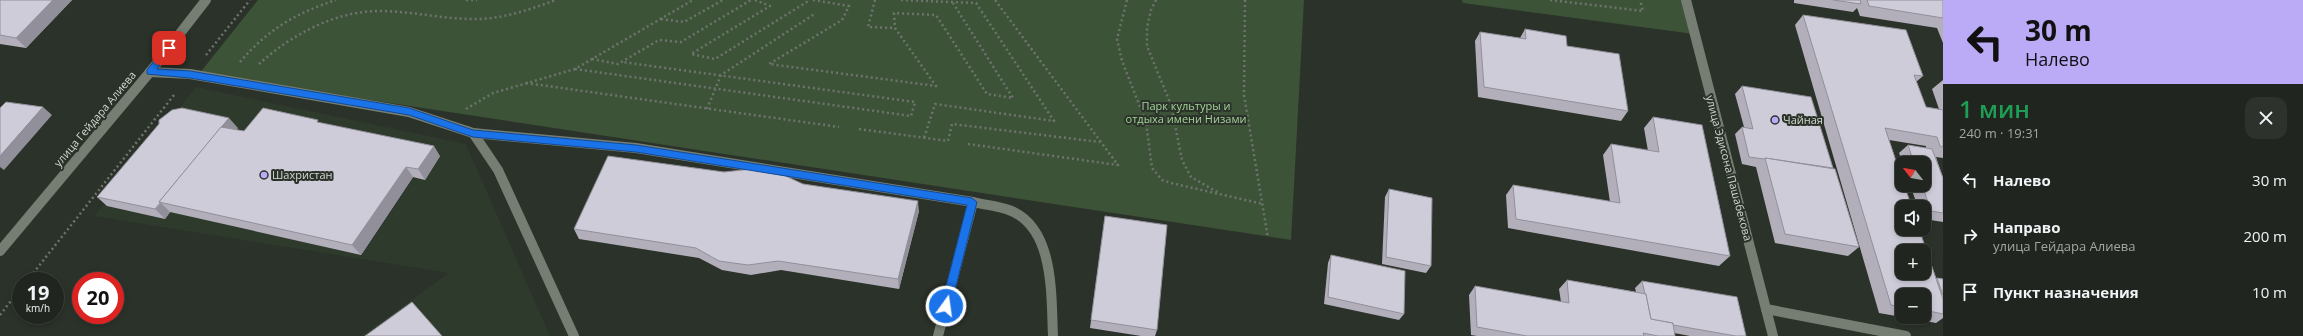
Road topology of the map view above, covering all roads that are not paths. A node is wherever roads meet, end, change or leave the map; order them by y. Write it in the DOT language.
graph roads {
  1 [pos="206,0"];
  2 [pos="1686,0"];
  3 [pos="150,72"];
  4 [pos="473,133"];
  5 [pos="972,202"];
  6 [pos="0,251"];
  7 [pos="1766,309"];
  8 [pos="574,336"];
  9 [pos="938,336"];
  10 [pos="1054,336"];
  11 [pos="1773,336"];
  12 [pos="1906,336"];
  1 -- 3 [label="street, улица Гейдара Алиева"];
  2 -- 7 [label="street, улица Эдисона Пашабекова"];
  3 -- 4 [label="street"];
  3 -- 6 [label="street, улица Гейдара Алиева"];
  4 -- 5 [label="street"];
  4 -- 8 [label="street"];
  5 -- 9 [label="street"];
  5 -- 10 [label="street"];
  7 -- 11 [label="street, улица Эдисона Пашабекова"];
  7 -- 12 [label="street"];
}
